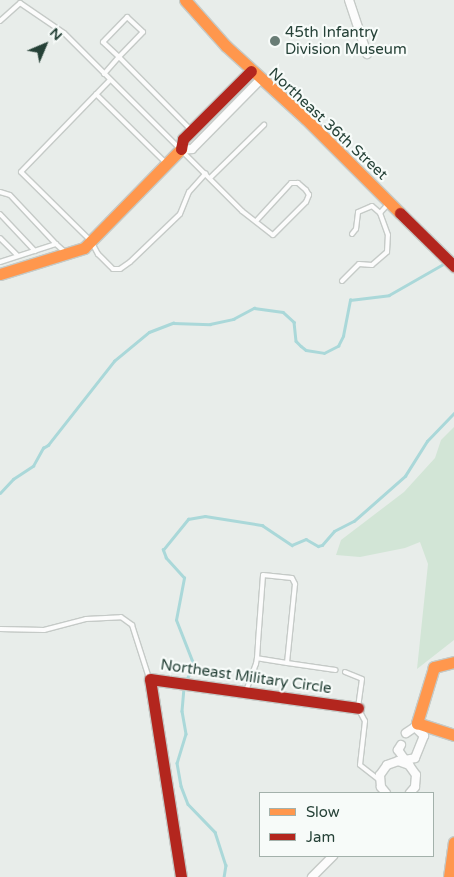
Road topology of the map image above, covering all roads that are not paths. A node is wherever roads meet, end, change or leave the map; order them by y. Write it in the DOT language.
graph roads {
  1 [pos="185,0"];
  2 [pos="349,0"];
  3 [pos="0,21"];
  4 [pos="367,54"];
  5 [pos="119,57"];
  6 [pos="251,71"];
  7 [pos="104,74"];
  8 [pos="110,80"];
  9 [pos="260,80"];
  10 [pos="96,94"];
  11 [pos="264,125"];
  12 [pos="192,130"];
  13 [pos="181,150"];
  14 [pos="167,164"];
  15 [pos="206,173"];
  16 [pos="210,178"];
  17 [pos="2,191"];
  18 [pos="390,203"];
  19 [pos="380,213"];
  20 [pos="0,214"];
  21 [pos="256,222"];
  22 [pos="352,234"];
  23 [pos="0,238"];
  24 [pos="91,241"];
  25 [pos="56,244"];
  26 [pos="35,251"];
  27 [pos="66,254"];
  28 [pos="18,256"];
  29 [pos="0,262"];
  30 [pos="454,266"];
  31 [pos="0,274"];
  32 [pos="342,281"];
  33 [pos="0,628"];
  34 [pos="256,658"];
  35 [pos="454,662"];
  36 [pos="287,663"];
  37 [pos="336,670"];
  38 [pos="345,672"];
  39 [pos="150,679"];
  40 [pos="245,692"];
  41 [pos="358,708"];
  42 [pos="416,725"];
  43 [pos="406,733"];
  44 [pos="454,735"];
  45 [pos="401,745"];
  46 [pos="405,761"];
  47 [pos="380,781"];
  48 [pos="386,792"];
  49 [pos="411,792"];
  50 [pos="454,842"];
  51 [pos="332,857"];
  52 [pos="181,877"];
  53 [pos="312,877"];
  54 [pos="449,877"];
  1 -- 6 [label="street, Northeast 36th Street"];
  2 -- 4 [label="street"];
  3 -- 7 [label="lane"];
  5 -- 5 [label="lane"];
  5 -- 7 [label="lane"];
  5 -- 12 [label="lane"];
  6 -- 9 [label="street, Northeast 36th Street"];
  6 -- 12 [label="street"];
  7 -- 8 [label="lane"];
  8 -- 10 [label="lane"];
  8 -- 13 [label="lane"];
  9 -- 13 [label="street"];
  9 -- 18 [label="street, Northeast 36th Street"];
  10 -- 14 [label="lane"];
  10 -- 24 [label="lane"];
  11 -- 16 [label="lane"];
  12 -- 13 [label="street"];
  13 -- 14 [label="street"];
  13 -- 15 [label="lane"];
  14 -- 24 [label="street"];
  15 -- 16 [label="lane"];
  15 -- 24 [label="lane"];
  16 -- 21 [label="lane"];
  17 -- 25 [label="lane"];
  18 -- 19 [label="lane"];
  18 -- 30 [label="street, Northeast 36th Street"];
  19 -- 22 [label="lane"];
  19 -- 32 [label="lane"];
  20 -- 26 [label="lane"];
  21 -- 21 [label="lane"];
  23 -- 28 [label="lane"];
  24 -- 27 [label="street"];
  25 -- 26 [label="lane"];
  25 -- 27 [label="lane"];
  26 -- 28 [label="lane"];
  27 -- 31 [label="street"];
  28 -- 29 [label="lane"];
  33 -- 39 [label="lane"];
  34 -- 36 [label="lane"];
  34 -- 36 [label="lane"];
  34 -- 40 [label="lane"];
  35 -- 42 [label="street"];
  36 -- 37 [label="lane"];
  38 -- 41 [label="lane"];
  39 -- 40 [label="street, Northeast Military Circle"];
  39 -- 52 [label="street, Northeast Military Circle"];
  40 -- 41 [label="street, Northeast Military Circle"];
  41 -- 47 [label="lane"];
  42 -- 43 [label="street"];
  42 -- 44 [label="street"];
  42 -- 46 [label="street"];
  45 -- 46 [label="street"];
  46 -- 47 [label="street"];
  46 -- 49 [label="street"];
  47 -- 48 [label="street"];
  50 -- 54 [label="street"];
  51 -- 53 [label="street"];
}
